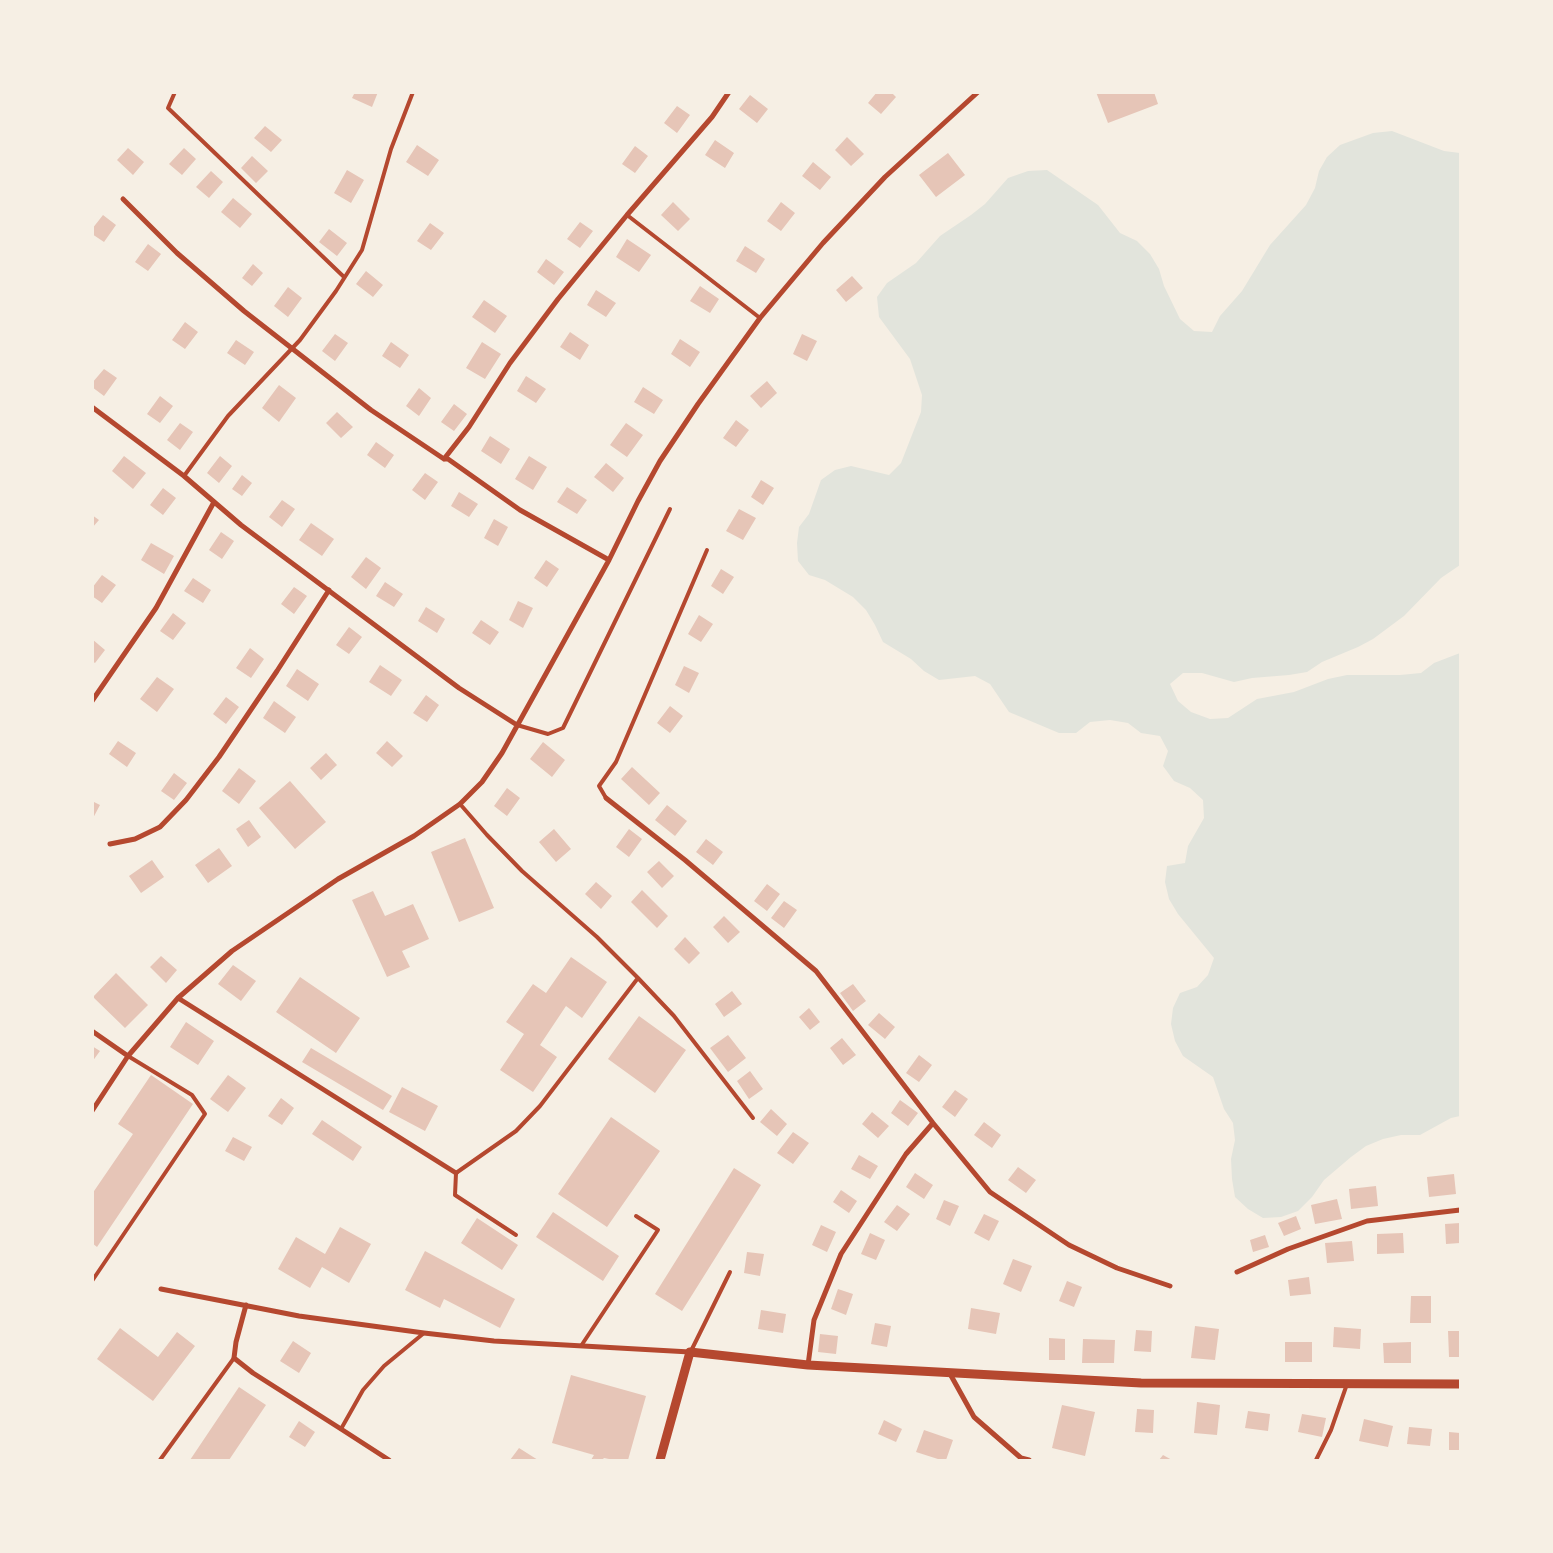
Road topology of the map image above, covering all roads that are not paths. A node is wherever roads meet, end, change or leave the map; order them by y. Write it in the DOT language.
graph roads {
  1 [pos="174,92"];
  2 [pos="414,92"];
  3 [pos="729,92"];
  4 [pos="978,92"];
  5 [pos="123,199"];
  6 [pos="627,215"];
  7 [pos="344,277"];
  8 [pos="760,318"];
  9 [pos="292,349"];
  10 [pos="92,408"];
  11 [pos="444,460"];
  12 [pos="184,476"];
  13 [pos="214,502"];
  14 [pos="670,509"];
  15 [pos="707,550"];
  16 [pos="609,560"];
  17 [pos="329,590"];
  18 [pos="92,700"];
  19 [pos="517,725"];
  20 [pos="606,798"];
  21 [pos="460,804"];
  22 [pos="110,844"];
  23 [pos="638,978"];
  24 [pos="178,998"];
  25 [pos="92,1032"];
  26 [pos="128,1056"];
  27 [pos="92,1111"];
  28 [pos="753,1118"];
  29 [pos="933,1123"];
  30 [pos="456,1173"];
  31 [pos="1460,1210"];
  32 [pos="636,1216"];
  33 [pos="516,1235"];
  34 [pos="730,1272"];
  35 [pos="1237,1272"];
  36 [pos="92,1281"];
  37 [pos="1170,1286"];
  38 [pos="161,1289"];
  39 [pos="246,1305"];
  40 [pos="424,1333"];
  41 [pos="582,1346"];
  42 [pos="690,1352"];
  43 [pos="234,1358"];
  44 [pos="808,1364"];
  45 [pos="948,1372"];
  46 [pos="1347,1384"];
  47 [pos="1460,1384"];
  48 [pos="341,1429"];
  49 [pos="160,1460"];
  50 [pos="388,1460"];
  51 [pos="660,1460"];
  52 [pos="1029,1460"];
  53 [pos="1316,1460"];
  1 -- 7 [label="lane"];
  2 -- 7 [label="lane"];
  3 -- 6 [label="street"];
  4 -- 8 [label="street"];
  5 -- 9 [label="street"];
  6 -- 8 [label="lane"];
  6 -- 11 [label="street"];
  7 -- 9 [label="lane"];
  8 -- 16 [label="street"];
  9 -- 11 [label="street"];
  9 -- 12 [label="lane"];
  10 -- 12 [label="street"];
  11 -- 16 [label="street"];
  12 -- 13 [label="street"];
  13 -- 17 [label="street"];
  13 -- 18 [label="street"];
  14 -- 19 [label="lane"];
  15 -- 20 [label="lane"];
  16 -- 19 [label="street"];
  17 -- 19 [label="street"];
  17 -- 22 [label="street"];
  19 -- 21 [label="street"];
  20 -- 29 [label="street"];
  21 -- 23 [label="lane"];
  21 -- 24 [label="street"];
  23 -- 28 [label="lane"];
  23 -- 30 [label="lane"];
  24 -- 26 [label="street"];
  24 -- 30 [label="street"];
  25 -- 26 [label="street"];
  26 -- 27 [label="street"];
  26 -- 36 [label="lane"];
  29 -- 37 [label="street"];
  29 -- 44 [label="street"];
  30 -- 33 [label="lane"];
  31 -- 35 [label="street"];
  32 -- 41 [label="lane"];
  34 -- 42 [label="lane"];
  38 -- 39 [label="street"];
  39 -- 40 [label="street"];
  39 -- 43 [label="street"];
  40 -- 41 [label="street"];
  40 -- 48 [label="lane"];
  41 -- 42 [label="street"];
  42 -- 44 [label="street"];
  42 -- 51 [label="street"];
  43 -- 48 [label="street"];
  43 -- 49 [label="lane"];
  44 -- 45 [label="street"];
  45 -- 46 [label="street"];
  45 -- 52 [label="street"];
  46 -- 47 [label="street"];
  46 -- 53 [label="lane"];
  48 -- 50 [label="street"];
}
